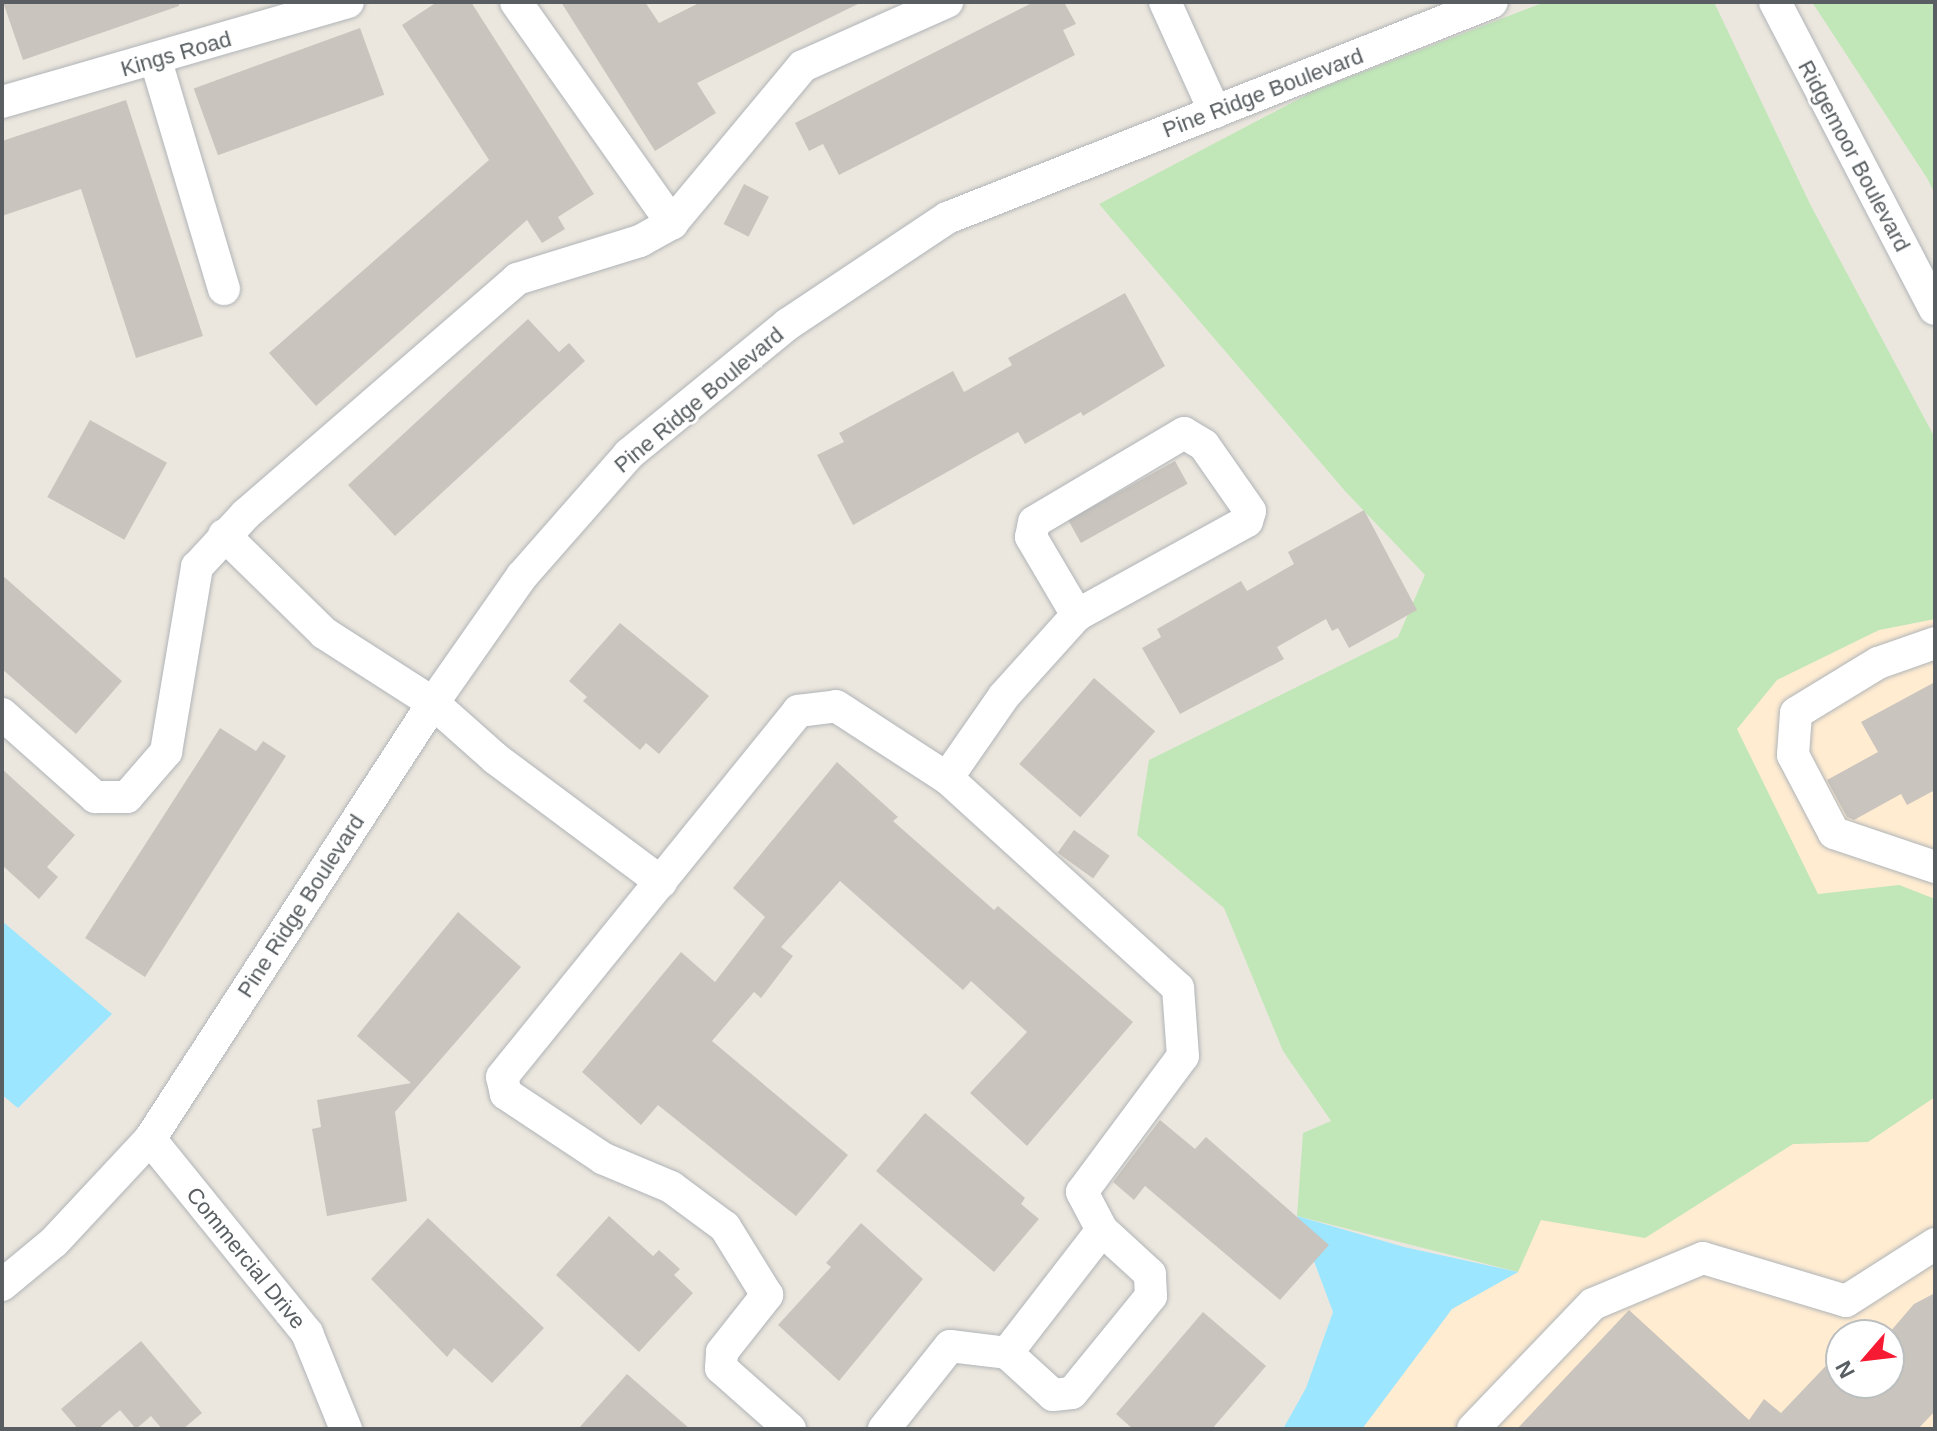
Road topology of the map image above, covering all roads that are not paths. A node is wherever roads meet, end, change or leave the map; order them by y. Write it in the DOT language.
graph roads {
  1 [pos="348,2"];
  2 [pos="516,2"];
  3 [pos="947,2"];
  4 [pos="1165,2"];
  5 [pos="1492,2"];
  6 [pos="1775,2"];
  7 [pos="156,61"];
  8 [pos="2,101"];
  9 [pos="1215,112"];
  10 [pos="672,223"];
  11 [pos="224,289"];
  12 [pos="1935,309"];
  13 [pos="224,535"];
  14 [pos="1077,615"];
  15 [pos="1935,643"];
  16 [pos="433,703"];
  17 [pos="2,714"];
  18 [pos="947,778"];
  19 [pos="1935,867"];
  20 [pos="661,882"];
  21 [pos="150,1139"];
  22 [pos="1102,1230"];
  23 [pos="1935,1244"];
  24 [pos="2,1285"];
  25 [pos="1007,1353"];
  26 [pos="346,1429"];
  27 [pos="790,1429"];
  28 [pos="884,1429"];
  29 [pos="1473,1429"];
  1 -- 7 [label="street, Kings Road"];
  2 -- 10 [label="street"];
  3 -- 10 [label="street"];
  4 -- 9 [label="street"];
  5 -- 9 [label="street, Pine Ridge Boulevard"];
  6 -- 12 [label="street, Ridgemoor Boulevard"];
  7 -- 8 [label="street, Kings Road"];
  7 -- 11 [label="street"];
  9 -- 16 [label="street, Pine Ridge Boulevard"];
  10 -- 13 [label="street"];
  13 -- 16 [label="street"];
  13 -- 17 [label="street"];
  14 -- 14 [label="street"];
  14 -- 18 [label="street"];
  15 -- 19 [label="street"];
  16 -- 20 [label="street"];
  16 -- 21 [label="street, Pine Ridge Boulevard"];
  18 -- 20 [label="street"];
  18 -- 22 [label="street"];
  20 -- 27 [label="street"];
  21 -- 24 [label="street, Pine Ridge Boulevard"];
  21 -- 26 [label="street, Commercial Drive"];
  22 -- 25 [label="street"];
  22 -- 25 [label="street"];
  23 -- 29 [label="street"];
  25 -- 28 [label="street"];
}
